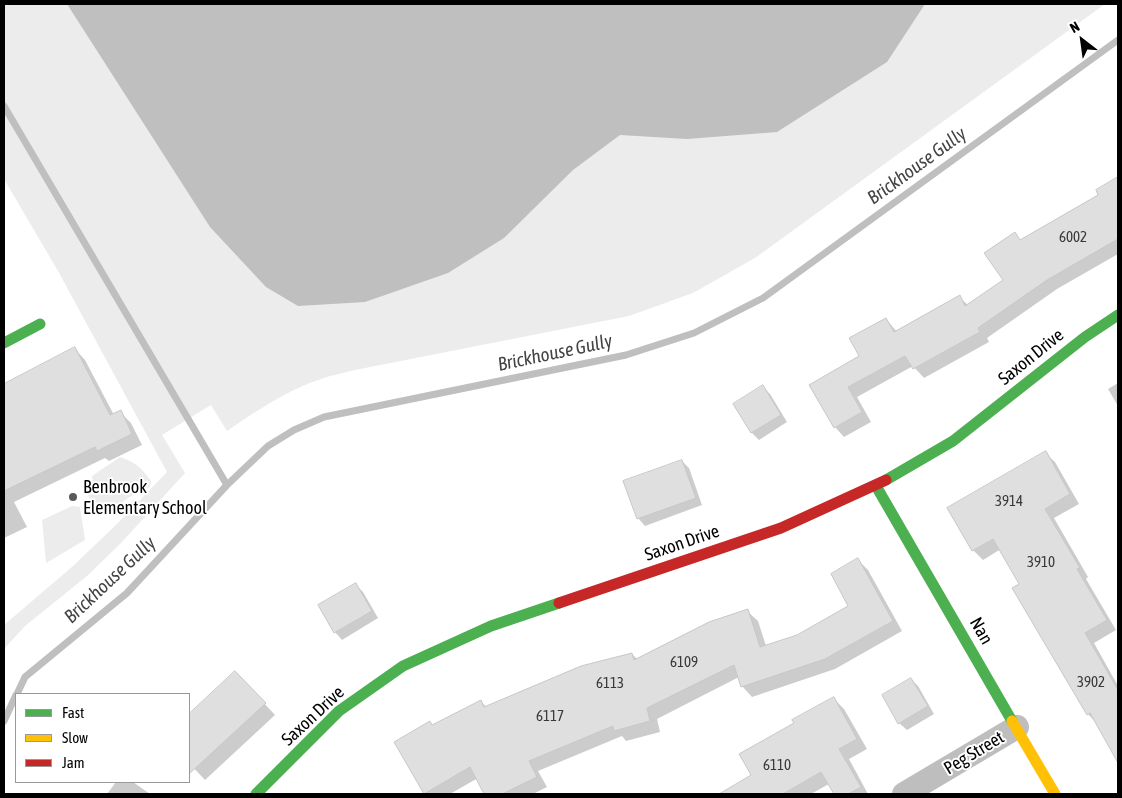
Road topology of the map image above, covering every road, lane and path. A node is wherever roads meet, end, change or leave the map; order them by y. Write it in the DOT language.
graph roads {
  1 [pos="1118,315"];
  2 [pos="40,324"];
  3 [pos="4,343"];
  4 [pos="876,486"];
  5 [pos="1017,727"];
  6 [pos="256,794"];
  7 [pos="904,794"];
  8 [pos="1056,794"];
  1 -- 4 [label="street, Saxon Drive"];
  2 -- 3 [label="street"];
  4 -- 5 [label="street, Nan"];
  4 -- 6 [label="street, Saxon Drive"];
  5 -- 7 [label="street, Peg Street"];
  5 -- 8 [label="street, Nan"];
}
